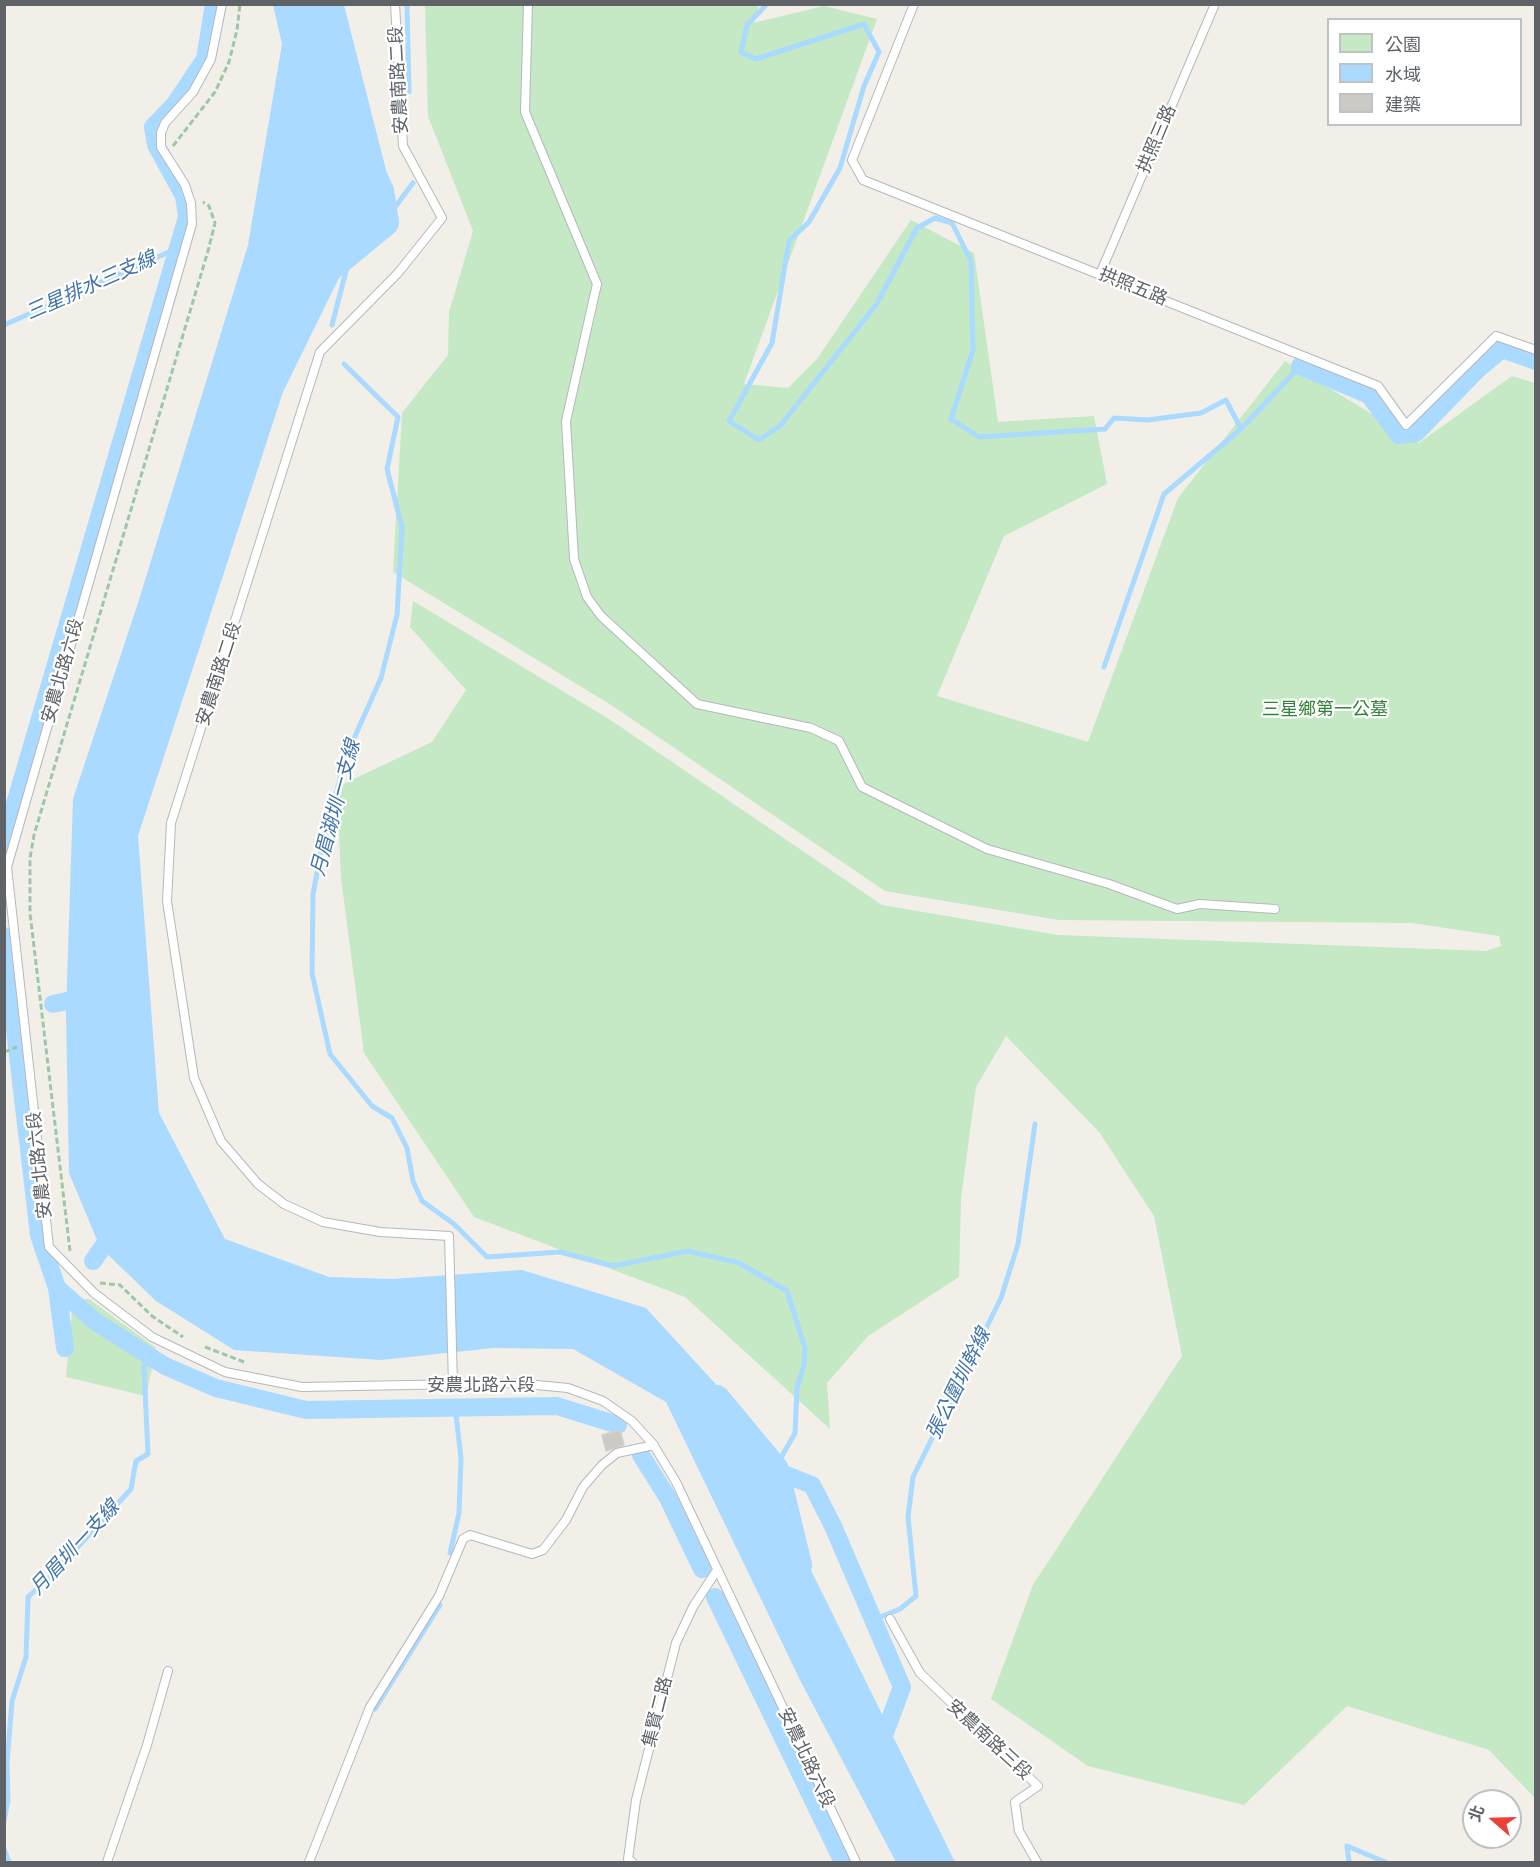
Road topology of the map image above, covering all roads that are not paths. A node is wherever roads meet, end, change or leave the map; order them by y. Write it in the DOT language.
graph roads {
  1 [pos="222,4"];
  2 [pos="395,4"];
  3 [pos="528,4"];
  4 [pos="914,4"];
  5 [pos="1215,4"];
  6 [pos="1100,274"];
  7 [pos="1536,350"];
  8 [pos="1275,909"];
  9 [pos="453,1384"];
  10 [pos="654,1445"];
  11 [pos="717,1570"];
  12 [pos="890,1619"];
  13 [pos="168,1671"];
  14 [pos="107,1863"];
  15 [pos="309,1863"];
  16 [pos="632,1863"];
  17 [pos="856,1863"];
  18 [pos="1037,1863"];
  1 -- 9 [label="lane, 安農北路六段"];
  2 -- 9 [label="lane, 安農南路二段"];
  3 -- 8 [label="lane"];
  4 -- 6 [label="lane, 拱照五路"];
  5 -- 6 [label="lane, 拱照三路"];
  6 -- 7 [label="lane, 拱照五路"];
  9 -- 10 [label="lane, 安農北路六段"];
  10 -- 11 [label="lane, 安農北路六段"];
  10 -- 15 [label="lane"];
  11 -- 16 [label="lane, 集賢二路"];
  11 -- 17 [label="lane, 安農北路六段"];
  12 -- 18 [label="lane, 安農南路三段"];
  13 -- 14 [label="lane"];
}
